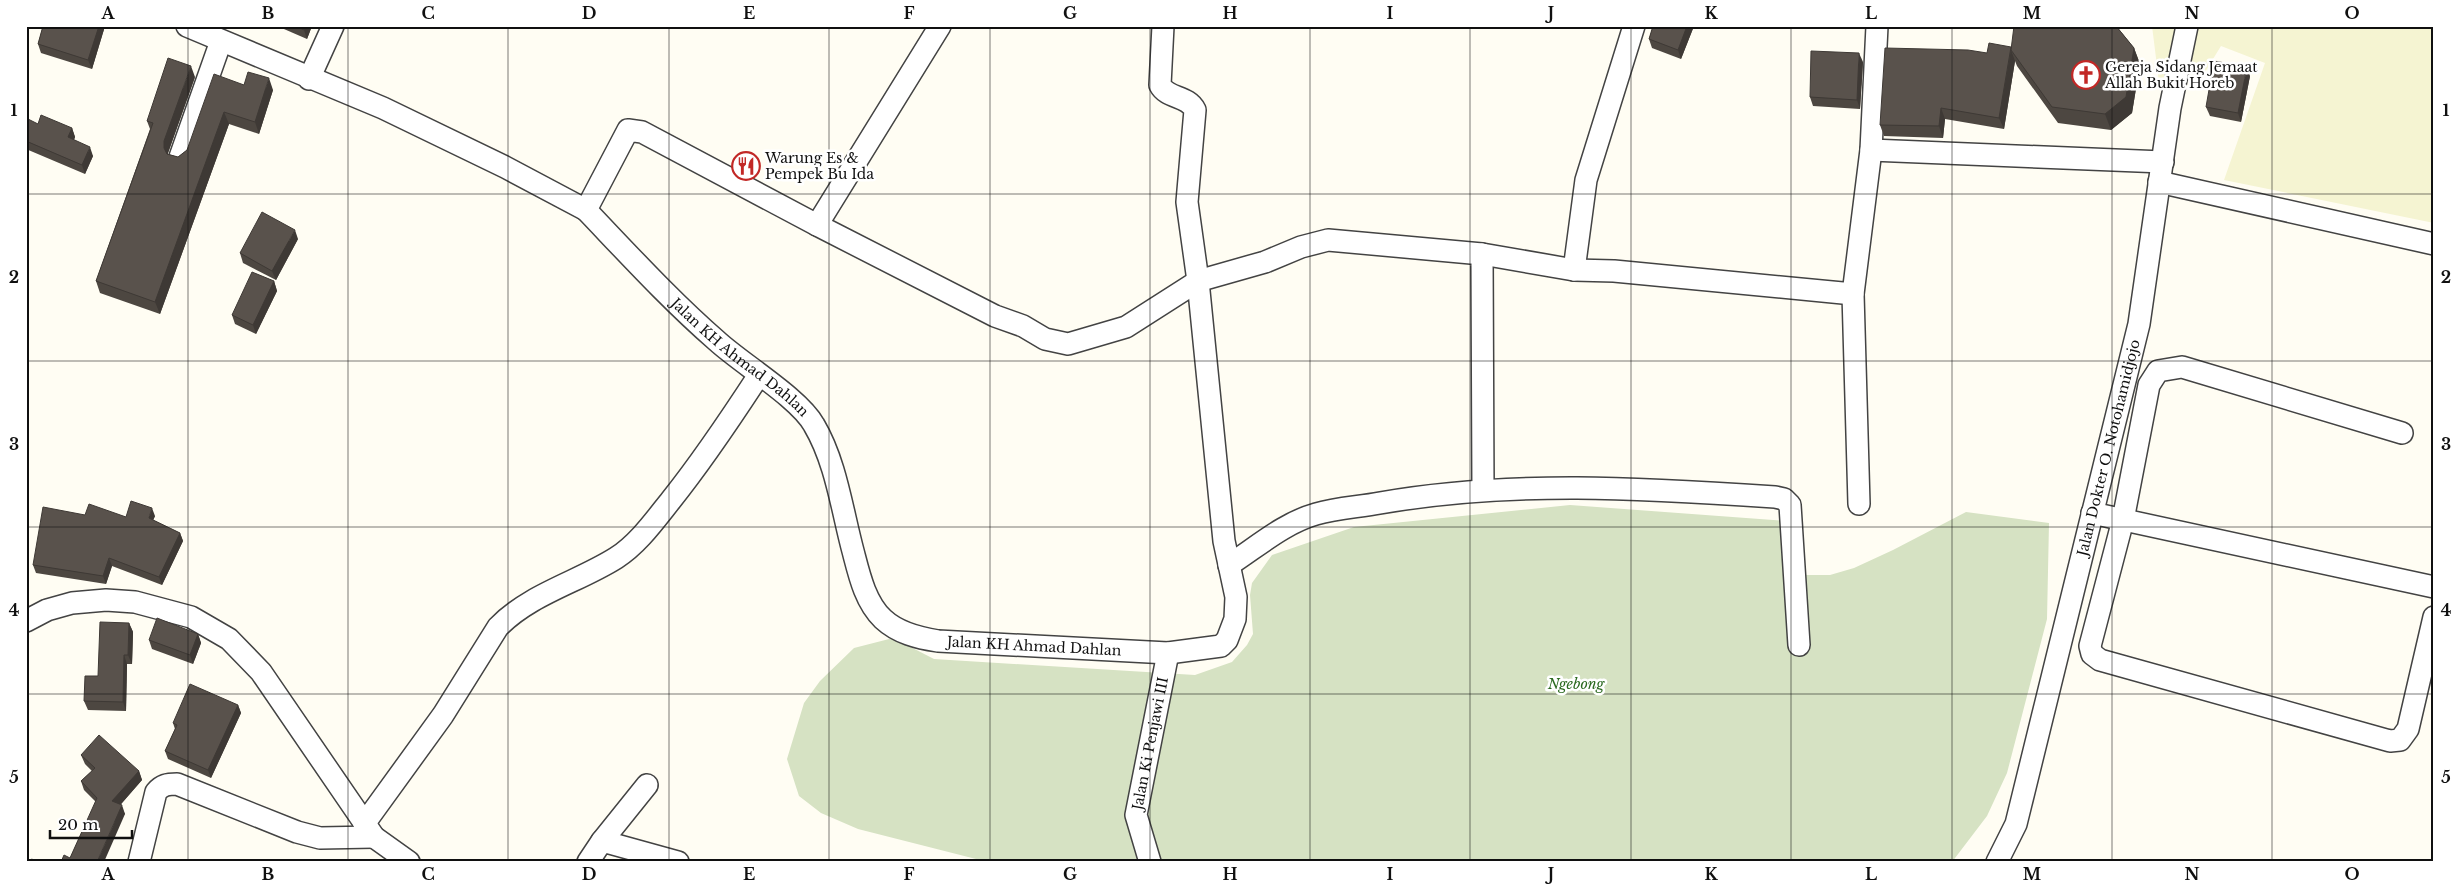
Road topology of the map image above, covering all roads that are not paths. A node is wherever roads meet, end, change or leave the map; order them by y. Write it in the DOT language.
graph roads {
  1 [pos="187,26"];
  2 [pos="333,26"];
  3 [pos="940,26"];
  4 [pos="1163,26"];
  5 [pos="1634,26"];
  6 [pos="1877,26"];
  7 [pos="2188,26"];
  8 [pos="221,41"];
  9 [pos="309,79"];
  10 [pos="1871,150"];
  11 [pos="180,157"];
  12 [pos="2161,172"];
  13 [pos="586,210"];
  14 [pos="818,225"];
  15 [pos="2434,244"];
  16 [pos="1482,254"];
  17 [pos="1574,270"];
  18 [pos="1198,281"];
  19 [pos="1853,294"];
  20 [pos="759,375"];
  21 [pos="2402,433"];
  22 [pos="1482,490"];
  23 [pos="1859,504"];
  24 [pos="2092,513"];
  25 [pos="2124,520"];
  26 [pos="1229,565"];
  27 [pos="2434,587"];
  28 [pos="2434,618"];
  29 [pos="26,621"];
  30 [pos="1799,645"];
  31 [pos="1168,652"];
  32 [pos="647,785"];
  33 [pos="369,830"];
  34 [pos="602,841"];
  35 [pos="139,862"];
  36 [pos="409,862"];
  37 [pos="588,862"];
  38 [pos="678,862"];
  39 [pos="1150,862"];
  40 [pos="1997,862"];
  1 -- 8 [label="street, Jalan KH Ahmad Dahlan"];
  2 -- 9 [label="street"];
  3 -- 14 [label="street"];
  4 -- 18 [label="street, Jalan KH Ahmad Dahlan"];
  5 -- 17 [label="street"];
  6 -- 10 [label="street"];
  7 -- 12 [label="street, Jalan Dokter O. Notohamidjojo"];
  8 -- 9 [label="street, Jalan KH Ahmad Dahlan"];
  8 -- 11 [label="street"];
  9 -- 13 [label="street, Jalan KH Ahmad Dahlan"];
  10 -- 12 [label="street"];
  10 -- 19 [label="street"];
  12 -- 15 [label="street"];
  12 -- 24 [label="street, Jalan Dokter O. Notohamidjojo"];
  13 -- 14 [label="street"];
  13 -- 20 [label="street, Jalan KH Ahmad Dahlan"];
  14 -- 18 [label="street"];
  16 -- 17 [label="street"];
  16 -- 18 [label="street"];
  16 -- 22 [label="street"];
  17 -- 19 [label="street"];
  18 -- 26 [label="street, Jalan KH Ahmad Dahlan"];
  19 -- 23 [label="street"];
  20 -- 31 [label="street, Jalan KH Ahmad Dahlan"];
  20 -- 33 [label="street"];
  21 -- 25 [label="street"];
  22 -- 26 [label="street"];
  22 -- 30 [label="street"];
  24 -- 25 [label="street"];
  24 -- 40 [label="street, Jalan Dokter O. Notohamidjojo"];
  25 -- 27 [label="street"];
  25 -- 28 [label="street"];
  26 -- 31 [label="street, Jalan KH Ahmad Dahlan"];
  29 -- 33 [label="street"];
  31 -- 39 [label="street, Jalan Ki Penjawi III"];
  32 -- 34 [label="street"];
  33 -- 35 [label="street"];
  33 -- 36 [label="street"];
  34 -- 37 [label="street"];
  34 -- 38 [label="street"];
}
